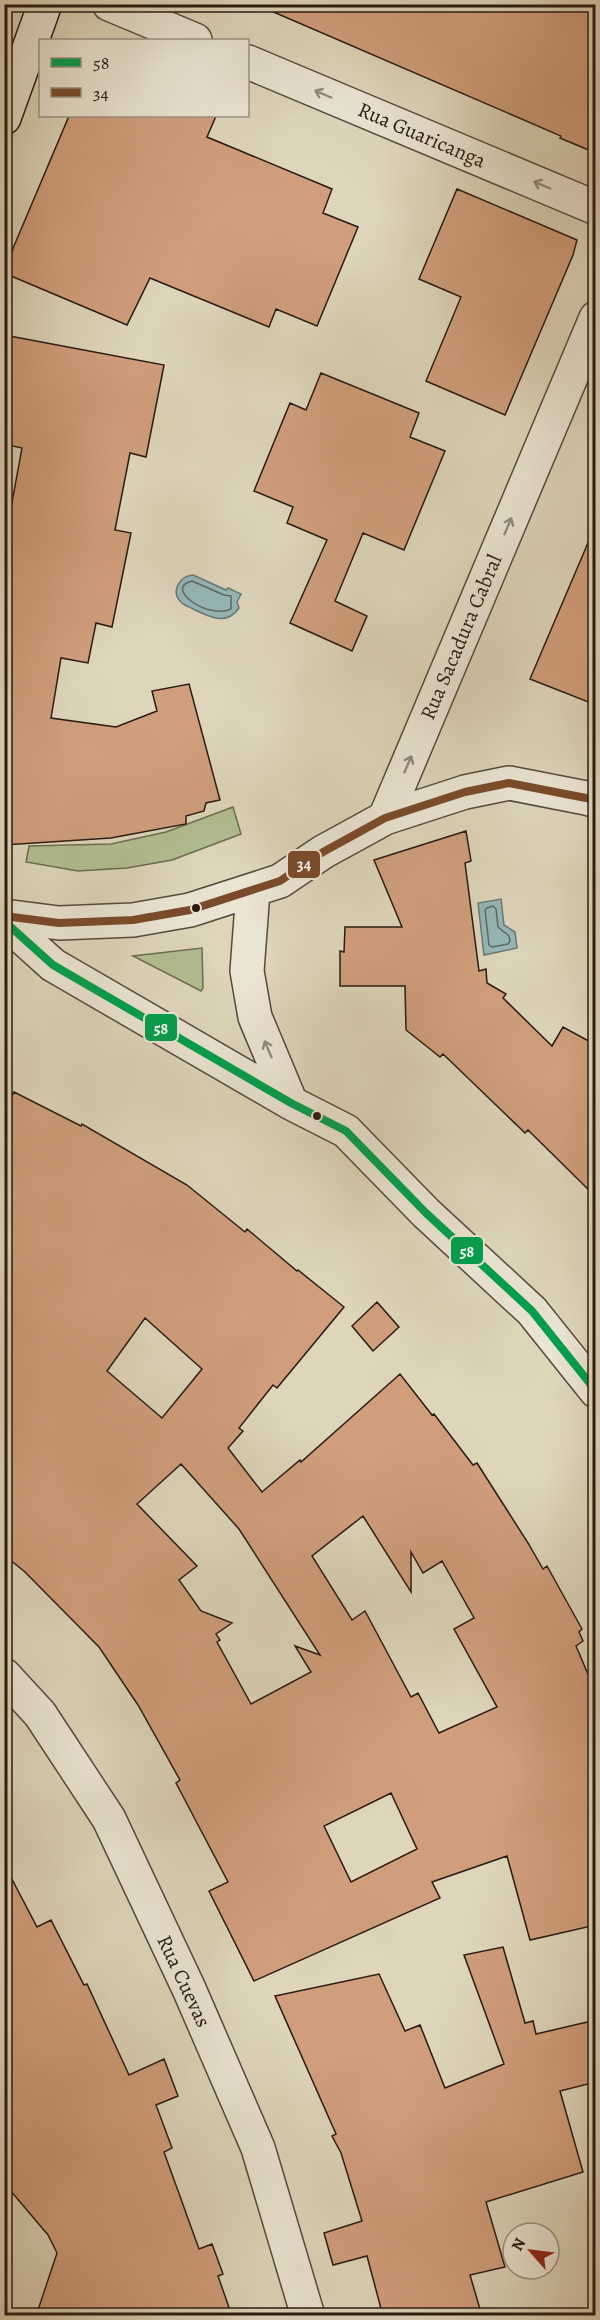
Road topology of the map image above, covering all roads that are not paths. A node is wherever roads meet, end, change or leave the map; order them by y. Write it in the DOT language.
graph roads {
  1 [pos="45,4"];
  2 [pos="109,4"];
  3 [pos="193,39"];
  4 [pos="249,62"];
  5 [pos="4,118"];
  6 [pos="596,208"];
  7 [pos="596,318"];
  8 [pos="596,801"];
  9 [pos="385,818"];
  10 [pos="253,891"];
  11 [pos="4,916"];
  12 [pos="4,921"];
  13 [pos="291,1103"];
  14 [pos="596,1391"];
  15 [pos="4,1675"];
  16 [pos="308,2316"];
  1 -- 5 [label="street"];
  2 -- 3 [label="street"];
  6 -- 4 [label="street, Rua Guaricanga, one-way"];
  9 -- 7 [label="street, Rua Sacadura Cabral, one-way"];
  8 -- 9 [label="street"];
  9 -- 10 [label="street"];
  10 -- 11 [label="street"];
  13 -- 10 [label="street, one-way"];
  12 -- 13 [label="street"];
  13 -- 14 [label="street"];
  15 -- 16 [label="street, Rua Cuevas"];
}
